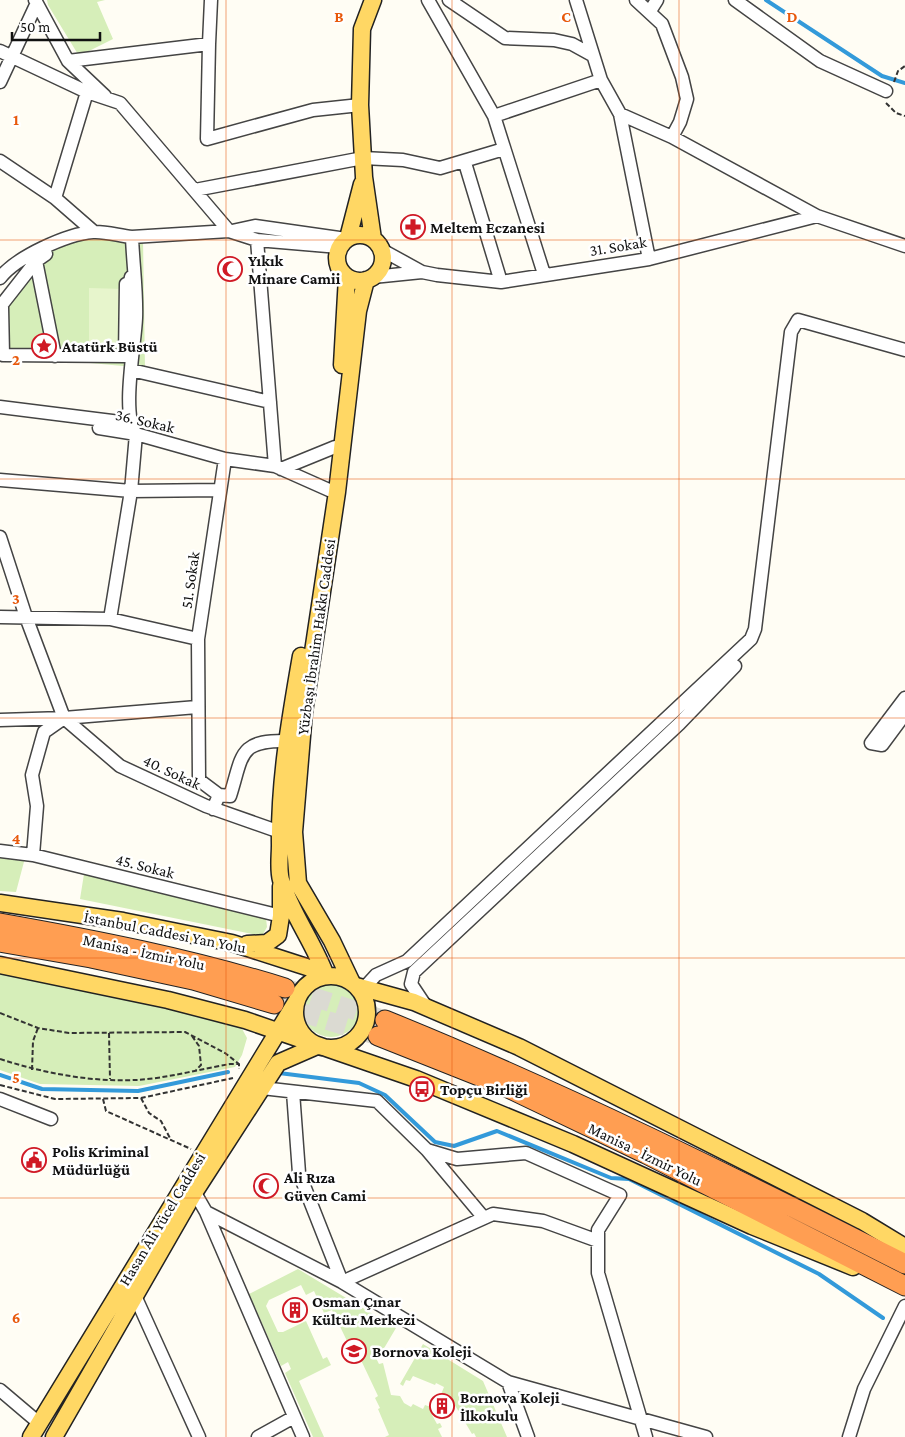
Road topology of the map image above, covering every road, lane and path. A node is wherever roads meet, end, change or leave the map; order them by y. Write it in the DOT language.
graph roads {
  1 [pos="211,0"];
  2 [pos="373,0"];
  3 [pos="428,0"];
  4 [pos="449,0"];
  5 [pos="576,0"];
  6 [pos="636,0"];
  7 [pos="735,0"];
  8 [pos="36,2"];
  9 [pos="654,6"];
  10 [pos="209,44"];
  11 [pos="5,54"];
  12 [pos="592,54"];
  13 [pos="68,61"];
  14 [pos="601,80"];
  15 [pos="0,82"];
  16 [pos="886,91"];
  17 [pos="87,92"];
  18 [pos="107,97"];
  19 [pos="360,106"];
  20 [pos="620,114"];
  21 [pos="494,116"];
  22 [pos="672,137"];
  23 [pos="504,149"];
  24 [pos="363,158"];
  25 [pos="0,161"];
  26 [pos="464,162"];
  27 [pos="364,177"];
  28 [pos="195,190"];
  29 [pos="56,198"];
  30 [pos="817,216"];
  31 [pos="230,231"];
  32 [pos="94,232"];
  33 [pos="257,240"];
  34 [pos="132,242"];
  35 [pos="345,242"];
  36 [pos="377,244"];
  37 [pos="905,246"];
  38 [pos="649,259"];
  39 [pos="36,261"];
  40 [pos="422,272"];
  41 [pos="544,274"];
  42 [pos="347,277"];
  43 [pos="0,278"];
  44 [pos="369,278"];
  45 [pos="501,282"];
  46 [pos="1,307"];
  47 [pos="905,350"];
  48 [pos="54,356"];
  49 [pos="125,356"];
  50 [pos="905,358"];
  51 [pos="131,370"];
  52 [pos="270,402"];
  53 [pos="0,407"];
  54 [pos="0,414"];
  55 [pos="136,434"];
  56 [pos="335,447"];
  57 [pos="226,459"];
  58 [pos="278,468"];
  59 [pos="0,480"];
  60 [pos="220,490"];
  61 [pos="329,490"];
  62 [pos="131,491"];
  63 [pos="0,537"];
  64 [pos="0,617"];
  65 [pos="26,617"];
  66 [pos="110,619"];
  67 [pos="198,639"];
  68 [pos="905,698"];
  69 [pos="197,707"];
  70 [pos="905,714"];
  71 [pos="64,718"];
  72 [pos="0,720"];
  73 [pos="287,741"];
  74 [pos="218,795"];
  75 [pos="213,809"];
  76 [pos="280,832"];
  77 [pos="0,852"];
  78 [pos="33,855"];
  79 [pos="281,878"];
  80 [pos="0,903"];
  81 [pos="281,916"];
  82 [pos="0,922"];
  83 [pos="0,942"];
  84 [pos="232,943"];
  85 [pos="0,965"];
  86 [pos="326,976"];
  87 [pos="357,985"];
  88 [pos="291,995"];
  89 [pos="274,1004"];
  90 [pos="427,1008"];
  91 [pos="0,1013"];
  92 [pos="38,1028"];
  93 [pos="280,1031"];
  94 [pos="109,1033"];
  95 [pos="190,1034"];
  96 [pos="317,1046"];
  97 [pos="0,1059"];
  98 [pos="238,1064"];
  99 [pos="32,1070"];
  100 [pos="196,1070"];
  101 [pos="110,1079"];
  102 [pos="0,1085"];
  103 [pos="262,1088"];
  104 [pos="293,1092"];
  105 [pos="103,1098"];
  106 [pos="141,1098"];
  107 [pos="0,1099"];
  108 [pos="51,1119"];
  109 [pos="171,1140"];
  110 [pos="427,1150"];
  111 [pos="202,1154"];
  112 [pos="188,1176"];
  113 [pos="194,1193"];
  114 [pos="206,1212"];
  115 [pos="484,1218"];
  116 [pos="598,1241"];
  117 [pos="905,1247"];
  118 [pos="905,1264"];
  119 [pos="342,1282"];
  120 [pos="905,1286"];
  121 [pos="136,1298"];
  122 [pos="905,1306"];
  123 [pos="508,1382"];
  124 [pos="0,1390"];
  125 [pos="294,1418"];
  126 [pos="639,1418"];
  127 [pos="35,1430"];
  128 [pos="59,1435"];
  129 [pos="199,1437"];
  130 [pos="258,1437"];
  131 [pos="304,1437"];
  132 [pos="528,1437"];
  133 [pos="646,1437"];
  134 [pos="706,1437"];
  135 [pos="849,1437"];
  1 -- 10 [label="street"];
  2 -- 19 [label="main road, Yüzbaşı İbrahim Hakkı Caddesi"];
  3 -- 21 [label="street"];
  4 -- 12 [label="street"];
  5 -- 12 [label="street"];
  6 -- 9 [label="street"];
  7 -- 16 [label="street"];
  8 -- 11 [label="street"];
  8 -- 13 [label="street"];
  9 -- 22 [label="street"];
  10 -- 13 [label="street"];
  10 -- 19 [label="street"];
  11 -- 15 [label="street"];
  11 -- 17 [label="street"];
  12 -- 14 [label="street"];
  13 -- 18 [label="street"];
  14 -- 20 [label="street"];
  14 -- 21 [label="street"];
  17 -- 18 [label="street"];
  17 -- 29 [label="street"];
  18 -- 28 [label="street"];
  19 -- 24 [label="main road, Yüzbaşı İbrahim Hakkı Caddesi"];
  20 -- 22 [label="street"];
  20 -- 38 [label="street"];
  21 -- 23 [label="street"];
  22 -- 30 [label="street"];
  23 -- 26 [label="street"];
  23 -- 41 [label="street"];
  24 -- 26 [label="street"];
  24 -- 27 [label="main road, Yüzbaşı İbrahim Hakkı Caddesi"];
  24 -- 28 [label="street"];
  25 -- 29 [label="street"];
  26 -- 45 [label="street"];
  27 -- 35 [label="main road, Yüzbaşı İbrahim Hakkı Caddesi"];
  27 -- 36 [label="main road, Yüzbaşı İbrahim Hakkı Caddesi"];
  28 -- 31 [label="street"];
  29 -- 32 [label="street"];
  30 -- 37 [label="street"];
  30 -- 38 [label="street, 31. Sokak"];
  31 -- 33 [label="street"];
  31 -- 34 [label="street"];
  31 -- 35 [label="street"];
  32 -- 34 [label="street"];
  32 -- 43 [label="street"];
  33 -- 35 [label="street"];
  33 -- 52 [label="street"];
  34 -- 39 [label="street"];
  34 -- 49 [label="street"];
  34 -- 51 [label="street"];
  35 -- 36 [label="main road"];
  35 -- 42 [label="main road, Yüzbaşı İbrahim Hakkı Caddesi"];
  36 -- 40 [label="street, 31. Sokak"];
  36 -- 44 [label="main road, Yüzbaşı İbrahim Hakkı Caddesi"];
  38 -- 41 [label="street, 31. Sokak"];
  39 -- 46 [label="street"];
  39 -- 48 [label="street"];
  40 -- 44 [label="street, 31. Sokak"];
  40 -- 45 [label="street, 31. Sokak"];
  41 -- 45 [label="street, 31. Sokak"];
  42 -- 44 [label="main road"];
  42 -- 56 [label="main road, Yüzbaşı İbrahim Hakkı Caddesi"];
  44 -- 87 [label="main road, Yüzbaşı İbrahim Hakkı Caddesi"];
  46 -- 48 [label="street"];
  47 -- 87 [label="street"];
  48 -- 49 [label="street"];
  49 -- 53 [label="street"];
  50 -- 90 [label="street"];
  51 -- 52 [label="street"];
  51 -- 55 [label="street"];
  52 -- 58 [label="street"];
  54 -- 55 [label="street, 36. Sokak"];
  55 -- 57 [label="street, 36. Sokak"];
  55 -- 62 [label="street"];
  56 -- 58 [label="street"];
  56 -- 61 [label="main road, Yüzbaşı İbrahim Hakkı Caddesi"];
  57 -- 58 [label="street, 36. Sokak"];
  57 -- 60 [label="street, 51. Sokak"];
  58 -- 61 [label="street, 36. Sokak"];
  59 -- 62 [label="street"];
  60 -- 62 [label="street"];
  60 -- 67 [label="street, 51. Sokak"];
  61 -- 73 [label="main road, Yüzbaşı İbrahim Hakkı Caddesi"];
  62 -- 66 [label="street"];
  63 -- 65 [label="street"];
  64 -- 65 [label="street"];
  65 -- 66 [label="street"];
  65 -- 71 [label="street"];
  66 -- 67 [label="street"];
  67 -- 69 [label="street, 51. Sokak"];
  68 -- 70 [label="street"];
  69 -- 71 [label="street"];
  69 -- 74 [label="street, 51. Sokak"];
  71 -- 72 [label="street"];
  71 -- 75 [label="street, 40. Sokak"];
  71 -- 78 [label="street"];
  73 -- 74 [label="street"];
  73 -- 76 [label="main road, Yüzbaşı İbrahim Hakkı Caddesi"];
  74 -- 75 [label="street"];
  75 -- 76 [label="street, 40. Sokak"];
  76 -- 79 [label="main road, Yüzbaşı İbrahim Hakkı Caddesi"];
  77 -- 78 [label="street, 45. Sokak"];
  78 -- 81 [label="street, 45. Sokak"];
  79 -- 81 [label="main road"];
  79 -- 86 [label="main road, Yüzbaşı İbrahim Hakkı Caddesi"];
  80 -- 84 [label="main road, İstanbul Caddesi Yan Yolu"];
  81 -- 84 [label="main road"];
  82 -- 88 [label="highway, Manisa - İzmir Yolu"];
  83 -- 89 [label="highway, Manisa - İzmir Yolu"];
  84 -- 86 [label="main road, İstanbul Caddesi Yan Yolu"];
  85 -- 93 [label="main road"];
  86 -- 87 [label="main road"];
  86 -- 88 [label="main road"];
  87 -- 90 [label="main road"];
  87 -- 96 [label="main road"];
  88 -- 93 [label="main road, Hasan Âli Yücel Caddesi"];
  88 -- 96 [label="main road"];
  90 -- 117 [label="main road"];
  91 -- 92 [label="path"];
  92 -- 94 [label="path"];
  92 -- 99 [label="path"];
  93 -- 96 [label="main road"];
  93 -- 111 [label="main road, Hasan Âli Yücel Caddesi"];
  94 -- 95 [label="path"];
  94 -- 101 [label="path"];
  95 -- 98 [label="path"];
  95 -- 100 [label="path"];
  96 -- 103 [label="main road, Hasan Âli Yücel Caddesi"];
  96 -- 120 [label="main road"];
  97 -- 99 [label="path"];
  98 -- 100 [label="path"];
  98 -- 106 [label="path"];
  99 -- 101 [label="path"];
  100 -- 101 [label="path"];
  102 -- 105 [label="path"];
  103 -- 104 [label="street"];
  103 -- 113 [label="main road, Hasan Âli Yücel Caddesi"];
  104 -- 110 [label="street"];
  104 -- 119 [label="street"];
  105 -- 106 [label="path"];
  105 -- 109 [label="path"];
  106 -- 109 [label="path"];
  107 -- 108 [label="street"];
  109 -- 111 [label="path"];
  110 -- 115 [label="street"];
  110 -- 116 [label="street"];
  111 -- 112 [label="main road, Hasan Âli Yücel Caddesi"];
  112 -- 113 [label="street"];
  112 -- 127 [label="main road, Hasan Âli Yücel Caddesi"];
  113 -- 114 [label="street"];
  113 -- 121 [label="main road, Hasan Âli Yücel Caddesi"];
  114 -- 119 [label="street"];
  114 -- 125 [label="street"];
  115 -- 116 [label="street"];
  115 -- 119 [label="street"];
  116 -- 126 [label="street"];
  118 -- 120 [label="highway, Manisa - İzmir Yolu"];
  119 -- 123 [label="street"];
  121 -- 128 [label="main road, Hasan Âli Yücel Caddesi"];
  121 -- 129 [label="street"];
  122 -- 135 [label="street"];
  123 -- 126 [label="street"];
  123 -- 132 [label="street"];
  124 -- 127 [label="street"];
  125 -- 130 [label="street"];
  125 -- 131 [label="street"];
  126 -- 133 [label="street"];
  126 -- 134 [label="street"];
}
